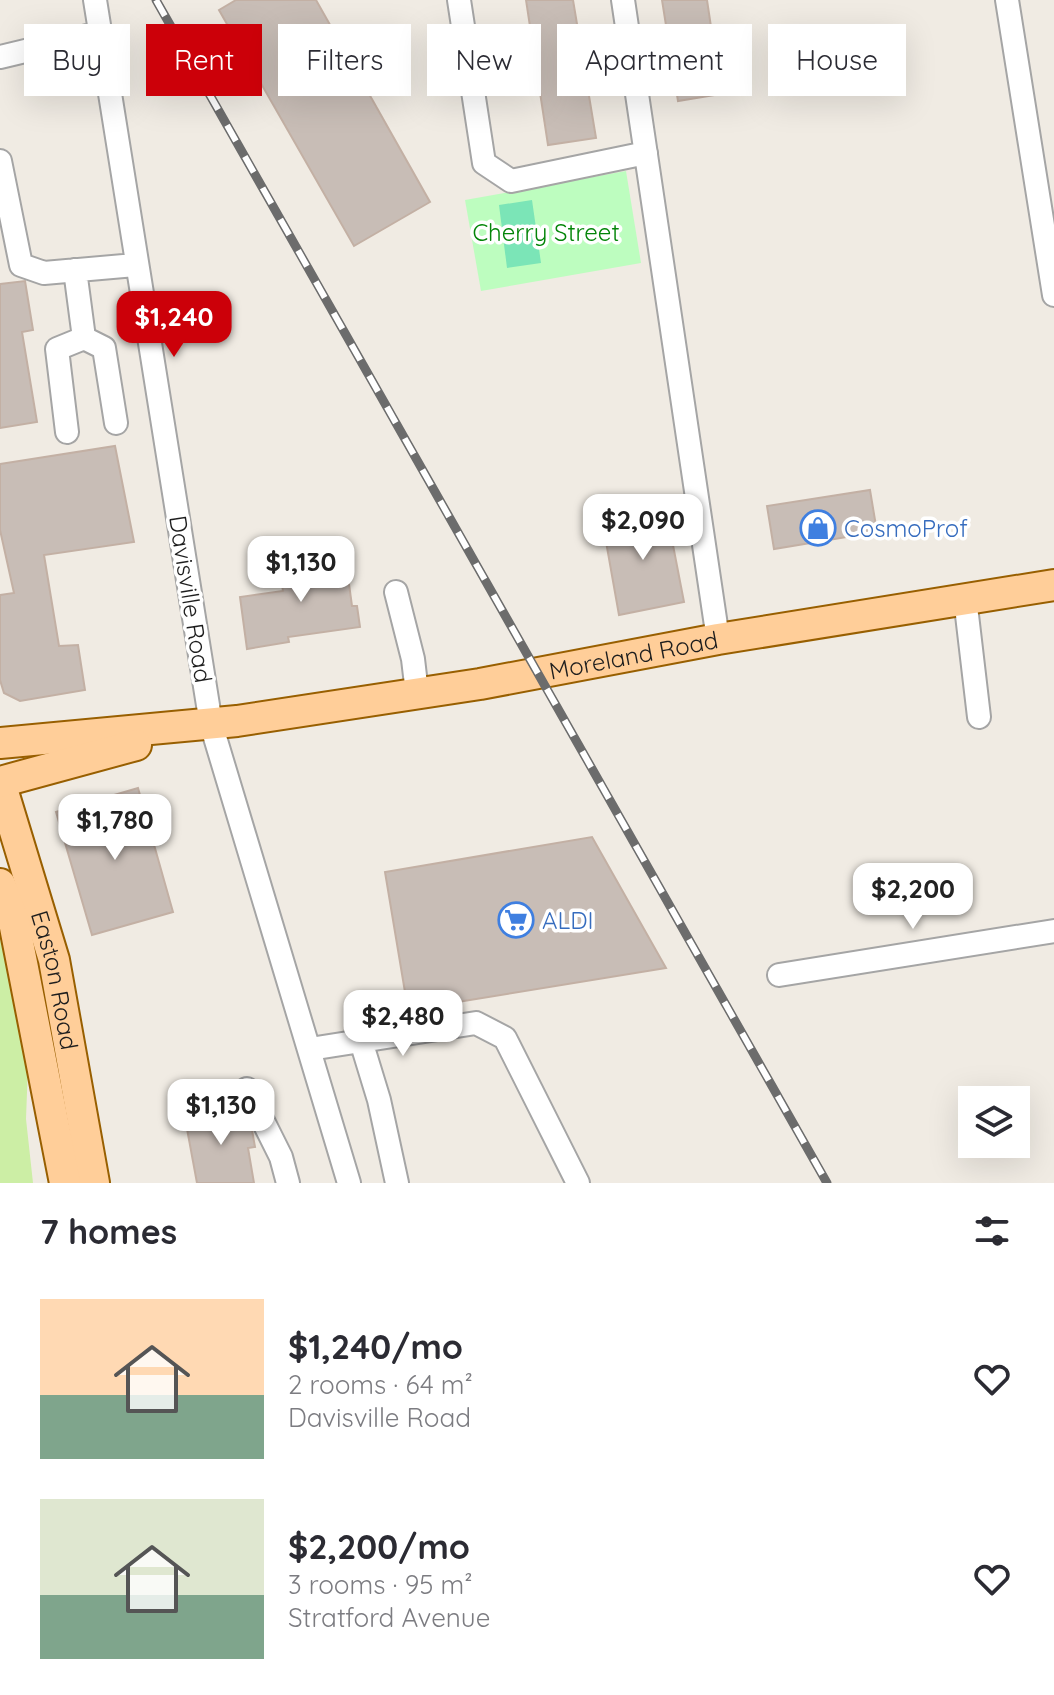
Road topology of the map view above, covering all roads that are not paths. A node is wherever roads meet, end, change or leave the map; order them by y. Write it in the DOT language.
graph roads {
  1 [pos="95,0"];
  2 [pos="459,0"];
  3 [pos="623,0"];
  4 [pos="1007,0"];
  5 [pos="99,24"];
  6 [pos="24,51"];
  7 [pos="0,57"];
  8 [pos="110,96"];
  9 [pos="646,153"];
  10 [pos="0,161"];
  11 [pos="135,265"];
  12 [pos="75,270"];
  13 [pos="1054,295"];
  14 [pos="84,338"];
  15 [pos="116,423"];
  16 [pos="67,432"];
  17 [pos="1054,585"];
  18 [pos="396,592"];
  19 [pos="965,598"];
  20 [pos="718,639"];
  21 [pos="417,693"];
  22 [pos="979,717"];
  23 [pos="211,724"];
  24 [pos="0,743"];
  25 [pos="0,782"];
  26 [pos="0,884"];
  27 [pos="1054,931"];
  28 [pos="779,975"];
  29 [pos="361,1041"];
  30 [pos="310,1049"];
  31 [pos="247,1089"];
  32 [pos="65,1183"];
  33 [pos="94,1183"];
  34 [pos="288,1183"];
  35 [pos="349,1183"];
  36 [pos="397,1183"];
  37 [pos="578,1183"];
  1 -- 5 [label="street, Davisville Road"];
  2 -- 9 [label="street"];
  3 -- 9 [label="street"];
  4 -- 13 [label="street"];
  6 -- 7 [label="street"];
  8 -- 11 [label="street, Davisville Road"];
  9 -- 20 [label="street"];
  10 -- 12 [label="street"];
  11 -- 12 [label="street"];
  11 -- 23 [label="street, Davisville Road"];
  12 -- 14 [label="street"];
  14 -- 15 [label="street"];
  14 -- 16 [label="street"];
  17 -- 19 [label="main road, Moreland Road"];
  18 -- 21 [label="street"];
  19 -- 20 [label="main road, Moreland Road"];
  19 -- 22 [label="street"];
  20 -- 21 [label="main road, Moreland Road"];
  21 -- 23 [label="main road, Moreland Road"];
  23 -- 24 [label="main road"];
  23 -- 25 [label="main road"];
  23 -- 30 [label="street, Davisville Road"];
  25 -- 33 [label="main road, Easton Road"];
  26 -- 32 [label="main road, Easton Road"];
  27 -- 28 [label="street"];
  29 -- 30 [label="street"];
  29 -- 36 [label="street"];
  29 -- 37 [label="street"];
  30 -- 35 [label="street, Davisville Road"];
  31 -- 34 [label="street"];
}
